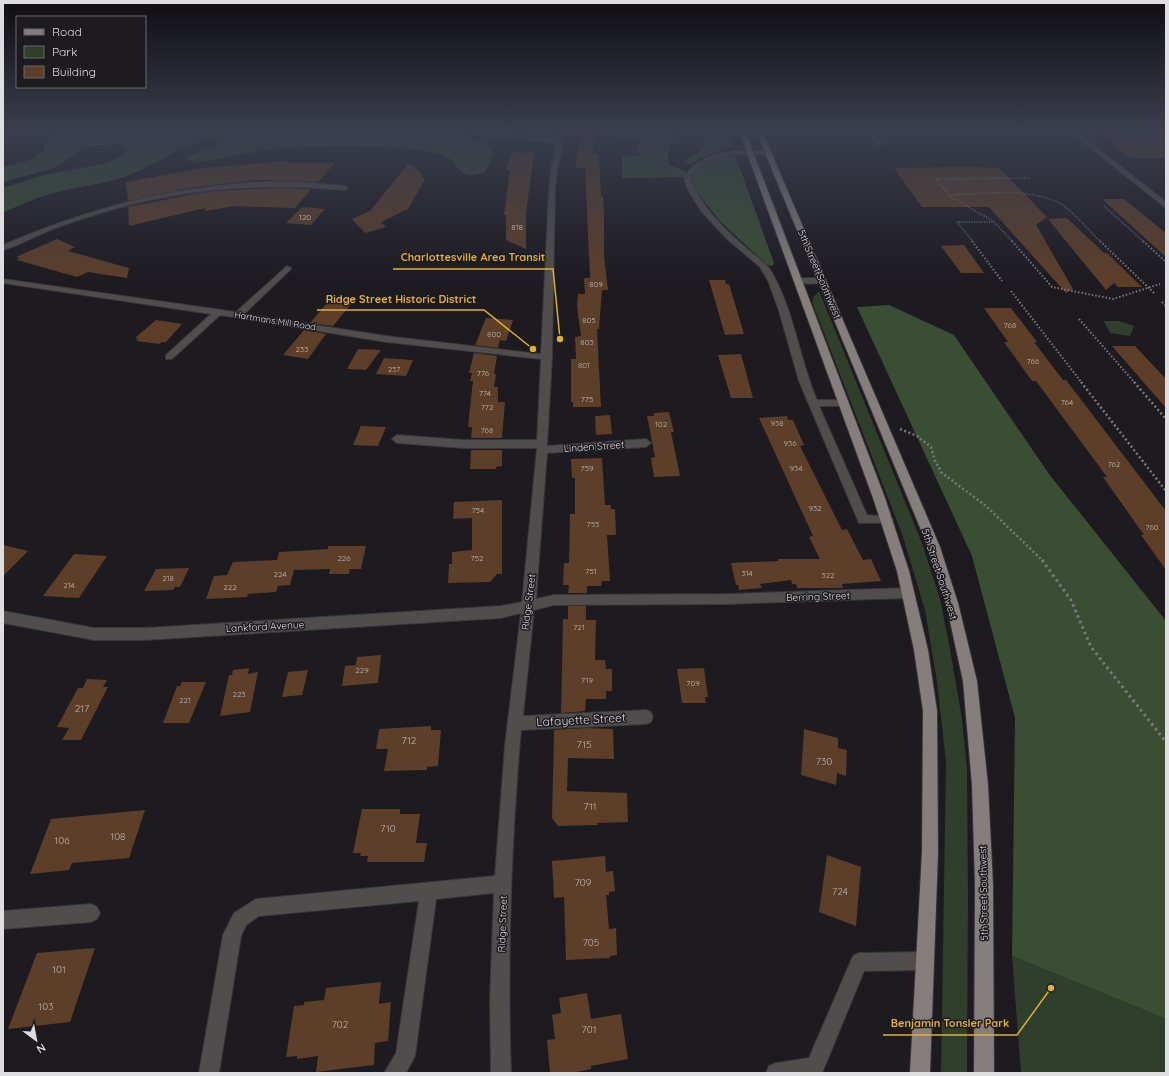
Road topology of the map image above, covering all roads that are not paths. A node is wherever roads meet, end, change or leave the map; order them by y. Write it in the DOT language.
graph roads {
  1 [pos="553,181"];
  2 [pos="688,181"];
  3 [pos="761,181"];
  4 [pos="780,181"];
  5 [pos="1135,181"];
  6 [pos="345,188"];
  7 [pos="1166,206"];
  8 [pos="3,248"];
  9 [pos="287,268"];
  10 [pos="798,280"];
  11 [pos="822,280"];
  12 [pos="3,281"];
  13 [pos="218,312"];
  14 [pos="238,315"];
  15 [pos="169,357"];
  16 [pos="547,358"];
  17 [pos="815,403"];
  18 [pos="844,403"];
  19 [pos="397,439"];
  20 [pos="646,443"];
  21 [pos="543,447"];
  22 [pos="887,520"];
  23 [pos="908,593"];
  24 [pos="527,606"];
  25 [pos="3,617"];
  26 [pos="646,717"];
  27 [pos="515,723"];
  28 [pos="503,884"];
  29 [pos="429,891"];
  30 [pos="92,913"];
  31 [pos="3,920"];
  32 [pos="925,961"];
  33 [pos="209,1073"];
  34 [pos="394,1073"];
  35 [pos="502,1073"];
  36 [pos="776,1073"];
  37 [pos="920,1073"];
  38 [pos="984,1073"];
  1 -- 16 [label="street, Ridge Street"];
  2 -- 17 [label="street"];
  3 -- 10 [label="main road"];
  4 -- 11 [label="main road, 5th Street Southwest"];
  5 -- 7 [label="street"];
  6 -- 8 [label="street"];
  9 -- 14 [label="street"];
  10 -- 11 [label="street"];
  10 -- 18 [label="main road"];
  11 -- 38 [label="main road, 5th Street Southwest"];
  12 -- 13 [label="street, Hartmans Mill Road"];
  13 -- 14 [label="street, Hartmans Mill Road"];
  13 -- 15 [label="street"];
  14 -- 16 [label="street, Hartmans Mill Road"];
  16 -- 21 [label="street, Ridge Street"];
  17 -- 18 [label="street"];
  17 -- 22 [label="street"];
  18 -- 22 [label="main road"];
  19 -- 21 [label="street, Linden Street"];
  20 -- 21 [label="street, Linden Street"];
  21 -- 24 [label="street, Ridge Street"];
  22 -- 23 [label="main road"];
  23 -- 24 [label="street, Berring Street"];
  23 -- 32 [label="main road"];
  24 -- 25 [label="street, Lankford Avenue"];
  24 -- 27 [label="street, Ridge Street"];
  26 -- 27 [label="street, Lafayette Street"];
  27 -- 28 [label="street, Ridge Street"];
  28 -- 29 [label="street"];
  28 -- 35 [label="street, Ridge Street"];
  29 -- 33 [label="street"];
  29 -- 34 [label="street"];
  30 -- 31 [label="street"];
  32 -- 36 [label="street"];
  32 -- 37 [label="main road"];
}
